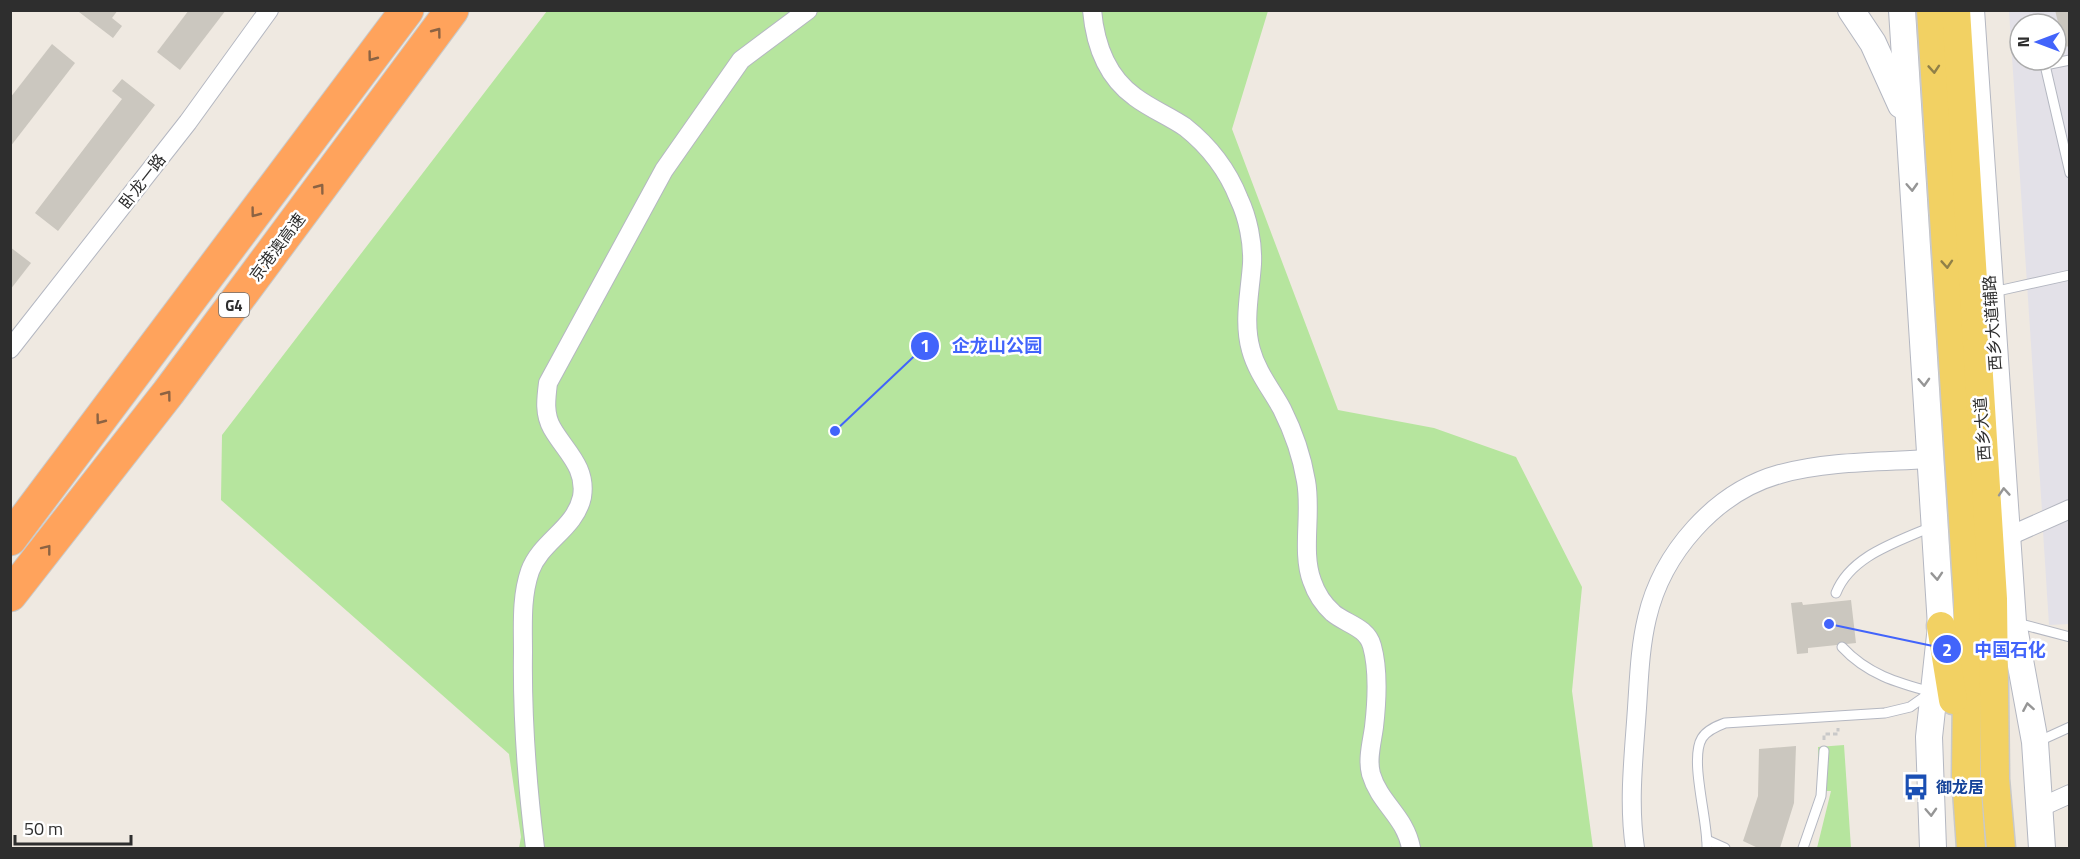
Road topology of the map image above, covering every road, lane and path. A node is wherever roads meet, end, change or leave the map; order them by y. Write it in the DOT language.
graph roads {
  1 [pos="269,10"];
  2 [pos="407,10"];
  3 [pos="452,10"];
  4 [pos="808,10"];
  5 [pos="1092,10"];
  6 [pos="1851,10"];
  7 [pos="1902,10"];
  8 [pos="1922,10"];
  9 [pos="1931,10"];
  10 [pos="1964,14"];
  11 [pos="1904,41"];
  12 [pos="2070,60"];
  13 [pos="1909,129"];
  14 [pos="2070,174"];
  15 [pos="2070,275"];
  16 [pos="1990,293"];
  17 [pos="10,349"];
  18 [pos="1929,459"];
  19 [pos="2070,509"];
  20 [pos="1933,526"];
  21 [pos="2007,537"];
  22 [pos="10,539"];
  23 [pos="1836,593"];
  24 [pos="10,595"];
  25 [pos="1980,599"];
  26 [pos="2013,622"];
  27 [pos="1941,626"];
  28 [pos="2070,637"];
  29 [pos="1842,647"];
  30 [pos="1932,692"];
  31 [pos="1827,717"];
  32 [pos="2070,727"];
  33 [pos="2035,742"];
  34 [pos="1824,751"];
  35 [pos="1966,776"];
  36 [pos="1995,779"];
  37 [pos="2070,794"];
  38 [pos="2039,808"];
  39 [pos="1707,844"];
  40 [pos="535,849"];
  41 [pos="1411,849"];
  42 [pos="1635,849"];
  43 [pos="1725,849"];
  44 [pos="1803,849"];
  45 [pos="1934,849"];
  46 [pos="1971,849"];
  47 [pos="2001,849"];
  48 [pos="2042,849"];
  1 -- 17 [label="street, 卧龙一路"];
  2 -- 22 [label="highway, G4, one-way"];
  24 -- 3 [label="highway, 京港澳高速 / G4, one-way"];
  4 -- 40 [label="street"];
  5 -- 41 [label="street"];
  6 -- 13 [label="street"];
  7 -- 11 [label="street"];
  8 -- 11 [label="street"];
  9 -- 25 [label="main road, 西乡大道, one-way"];
  10 -- 16 [label="street, 西乡大道辅路"];
  10 -- 25 [label="main road, 西乡大道"];
  11 -- 13 [label="street"];
  12 -- 14 [label="lane"];
  13 -- 18 [label="street, one-way"];
  15 -- 16 [label="lane"];
  21 -- 16 [label="street, 西乡大道辅路, one-way"];
  18 -- 20 [label="street"];
  18 -- 42 [label="street"];
  19 -- 21 [label="street"];
  20 -- 23 [label="lane"];
  20 -- 27 [label="street, one-way"];
  21 -- 26 [label="street, 西乡大道辅路"];
  25 -- 35 [label="main road, 西乡大道"];
  25 -- 36 [label="main road, 西乡大道"];
  26 -- 28 [label="lane"];
  33 -- 26 [label="street, 西乡大道辅路, one-way"];
  26 -- 36 [label="main road"];
  27 -- 30 [label="street"];
  27 -- 35 [label="main road"];
  29 -- 30 [label="lane"];
  30 -- 31 [label="lane"];
  30 -- 45 [label="street, one-way"];
  31 -- 34 [label="path"];
  31 -- 39 [label="lane"];
  32 -- 33 [label="lane"];
  33 -- 38 [label="street, 西乡大道辅路"];
  34 -- 44 [label="lane"];
  35 -- 46 [label="main road, 西乡大道"];
  36 -- 47 [label="main road, 西乡大道"];
  37 -- 38 [label="street"];
  38 -- 48 [label="street, 西乡大道辅路"];
  39 -- 43 [label="lane"];
}
